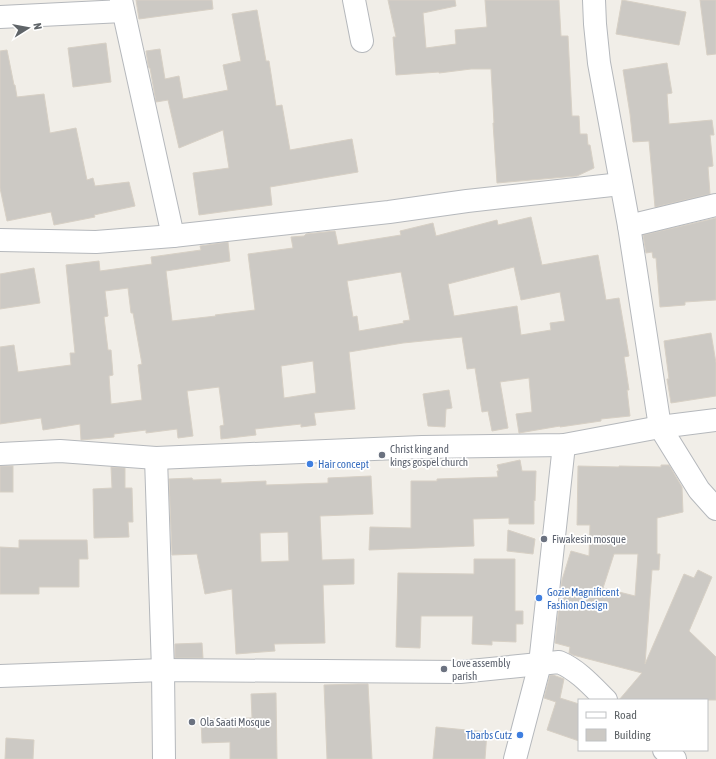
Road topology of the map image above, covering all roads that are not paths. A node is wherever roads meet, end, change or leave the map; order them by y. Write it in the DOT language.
graph roads {
  1 [pos="354,0"];
  2 [pos="594,0"];
  3 [pos="122,5"];
  4 [pos="0,17"];
  5 [pos="362,41"];
  6 [pos="621,184"];
  7 [pos="716,205"];
  8 [pos="629,226"];
  9 [pos="173,236"];
  10 [pos="0,240"];
  11 [pos="716,420"];
  12 [pos="660,427"];
  13 [pos="564,445"];
  14 [pos="0,454"];
  15 [pos="156,458"];
  16 [pos="716,509"];
  17 [pos="540,664"];
  18 [pos="163,670"];
  19 [pos="0,676"];
  20 [pos="605,699"];
  21 [pos="665,751"];
  22 [pos="164,759"];
  23 [pos="515,759"];
  24 [pos="675,759"];
  1 -- 5 [label="street"];
  2 -- 6 [label="street"];
  3 -- 4 [label="street"];
  3 -- 9 [label="street"];
  6 -- 8 [label="street"];
  6 -- 9 [label="street"];
  7 -- 8 [label="street"];
  8 -- 12 [label="street"];
  9 -- 10 [label="street"];
  11 -- 12 [label="street"];
  12 -- 13 [label="street"];
  12 -- 16 [label="street"];
  13 -- 15 [label="street"];
  13 -- 17 [label="street"];
  14 -- 15 [label="street"];
  15 -- 18 [label="street"];
  17 -- 18 [label="street"];
  17 -- 20 [label="street"];
  17 -- 23 [label="street"];
  18 -- 19 [label="street"];
  18 -- 22 [label="street"];
  21 -- 24 [label="street"];
}
